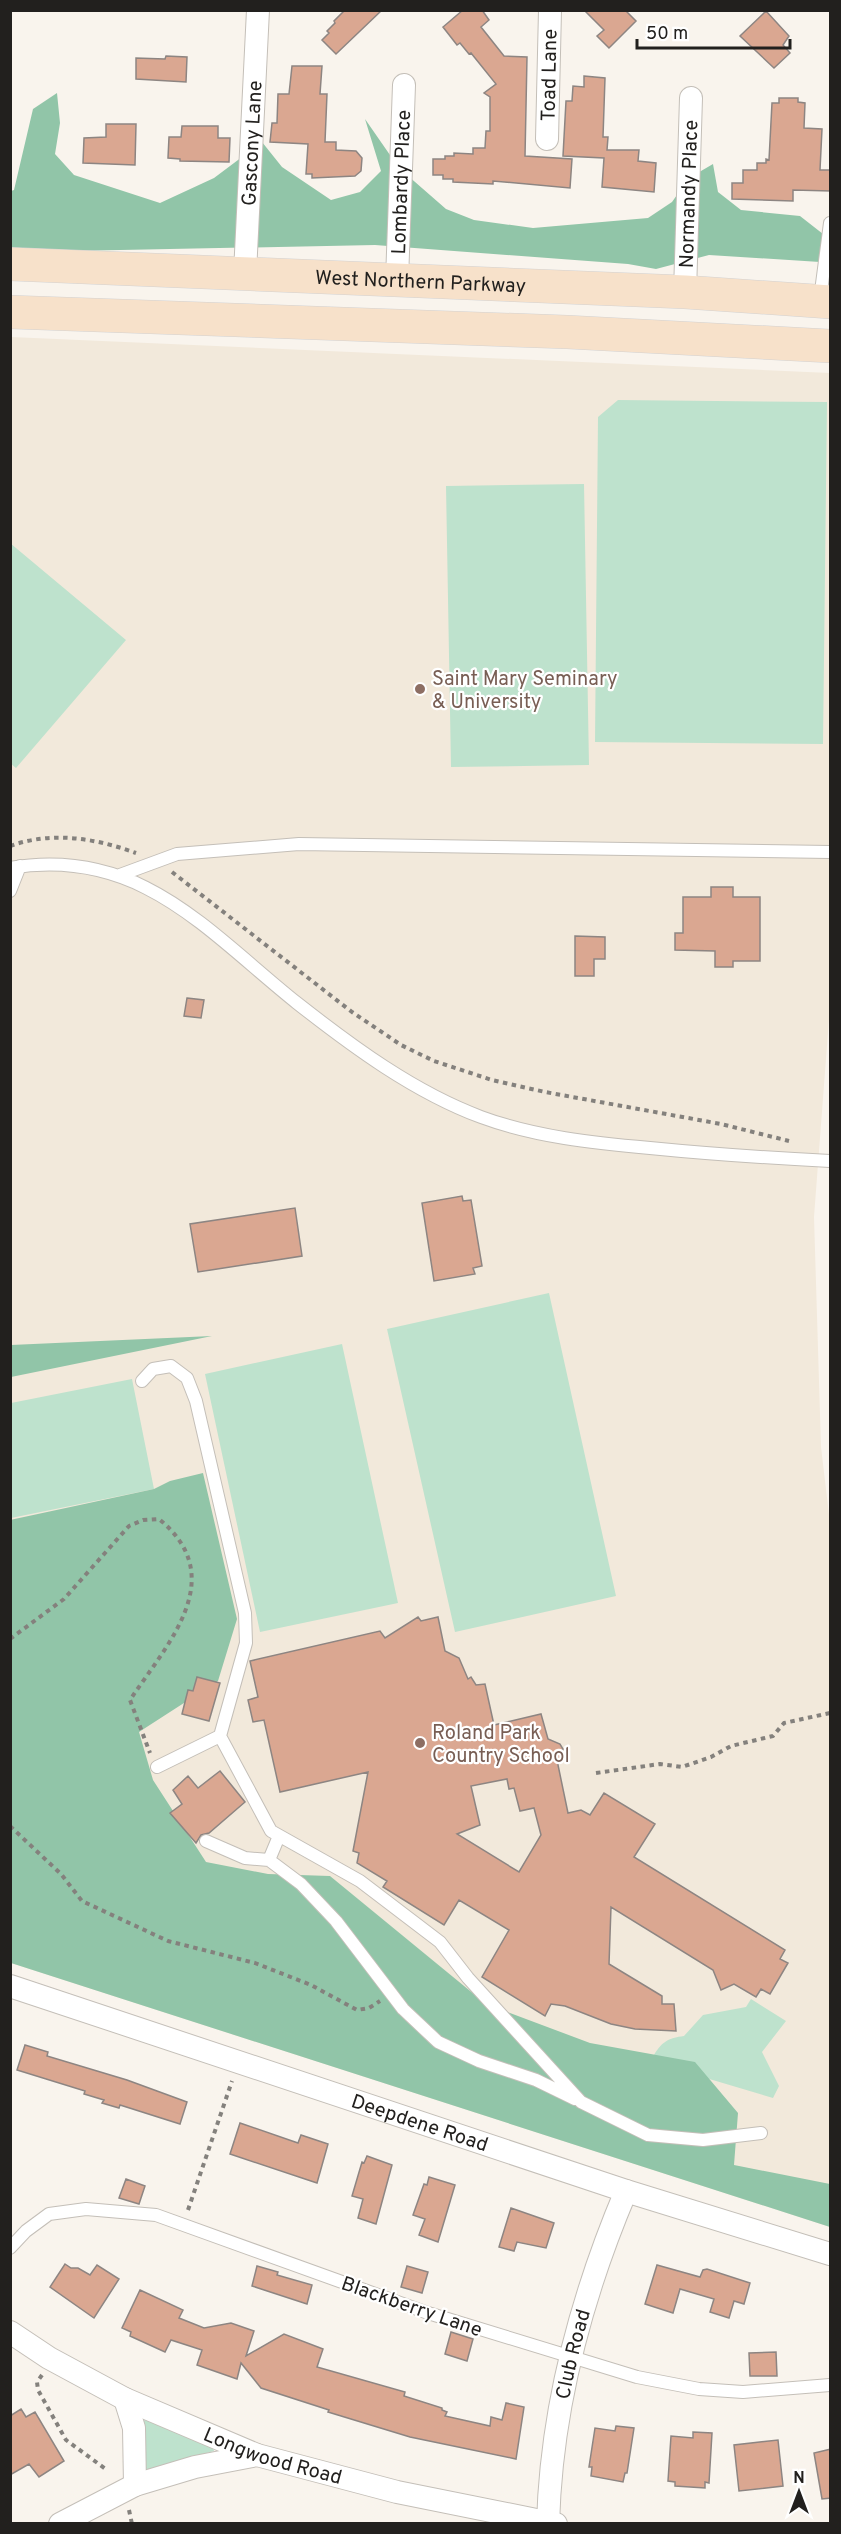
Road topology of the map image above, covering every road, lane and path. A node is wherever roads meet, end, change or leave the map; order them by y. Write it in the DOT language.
graph roads {
  1 [pos="258,10"];
  2 [pos="550,10"];
  3 [pos="404,84"];
  4 [pos="692,98"];
  5 [pos="547,139"];
  6 [pos="831,223"];
  7 [pos="10,264"];
  8 [pos="245,273"];
  9 [pos="397,280"];
  10 [pos="685,292"];
  11 [pos="825,301"];
  12 [pos="10,312"];
  13 [pos="831,346"];
  14 [pos="10,846"];
  15 [pos="831,852"];
  16 [pos="142,855"];
  17 [pos="15,867"];
  18 [pos="164,867"];
  19 [pos="120,875"];
  20 [pos="10,891"];
  21 [pos="796,1143"];
  22 [pos="831,1161"];
  23 [pos="142,1381"];
  24 [pos="10,1639"];
  25 [pos="831,1713"];
  26 [pos="220,1736"];
  27 [pos="157,1767"];
  28 [pos="596,1773"];
  29 [pos="10,1826"];
  30 [pos="279,1836"];
  31 [pos="206,1841"];
  32 [pos="269,1860"];
  33 [pos="10,1986"];
  34 [pos="390,1990"];
  35 [pos="233,2077"];
  36 [pos="581,2103"];
  37 [pos="761,2133"];
  38 [pos="626,2191"];
  39 [pos="190,2205"];
  40 [pos="10,2248"];
  41 [pos="831,2254"];
  42 [pos="10,2332"];
  43 [pos="49,2358"];
  44 [pos="570,2358"];
  45 [pos="831,2385"];
  46 [pos="125,2399"];
  47 [pos="256,2455"];
  48 [pos="107,2470"];
  49 [pos="135,2485"];
  50 [pos="129,2509"];
  51 [pos="60,2523"];
  52 [pos="132,2523"];
  53 [pos="551,2523"];
  1 -- 8 [label="street, Gascony Lane"];
  2 -- 5 [label="street, Toad Lane"];
  3 -- 9 [label="street, Lombardy Place"];
  4 -- 10 [label="street, Normandy Place"];
  6 -- 11 [label="lane"];
  7 -- 8 [label="main road, West Northern Parkway"];
  8 -- 9 [label="main road, West Northern Parkway"];
  9 -- 10 [label="main road, West Northern Parkway"];
  10 -- 11 [label="main road, West Northern Parkway"];
  12 -- 13 [label="main road"];
  14 -- 16 [label="path"];
  15 -- 19 [label="lane"];
  17 -- 19 [label="lane"];
  17 -- 20 [label="lane"];
  18 -- 21 [label="path"];
  19 -- 22 [label="lane"];
  23 -- 26 [label="lane"];
  24 -- 27 [label="path"];
  25 -- 28 [label="path"];
  26 -- 27 [label="lane"];
  26 -- 30 [label="lane"];
  29 -- 34 [label="path"];
  30 -- 32 [label="lane"];
  30 -- 36 [label="lane"];
  31 -- 32 [label="lane"];
  32 -- 34 [label="lane"];
  33 -- 38 [label="street, Deepdene Road"];
  34 -- 36 [label="lane"];
  35 -- 39 [label="path"];
  36 -- 37 [label="lane"];
  38 -- 41 [label="street, Deepdene Road"];
  38 -- 44 [label="street, Club Road"];
  40 -- 44 [label="lane, Blackberry Lane"];
  42 -- 43 [label="street, Longwood Road"];
  43 -- 46 [label="street, Longwood Road"];
  43 -- 48 [label="path"];
  44 -- 45 [label="lane, Blackberry Lane"];
  44 -- 53 [label="street, Club Road"];
  46 -- 47 [label="street, Longwood Road"];
  46 -- 49 [label="street"];
  47 -- 49 [label="street"];
  47 -- 53 [label="street, Longwood Road"];
  49 -- 51 [label="street"];
  50 -- 52 [label="path"];
}
